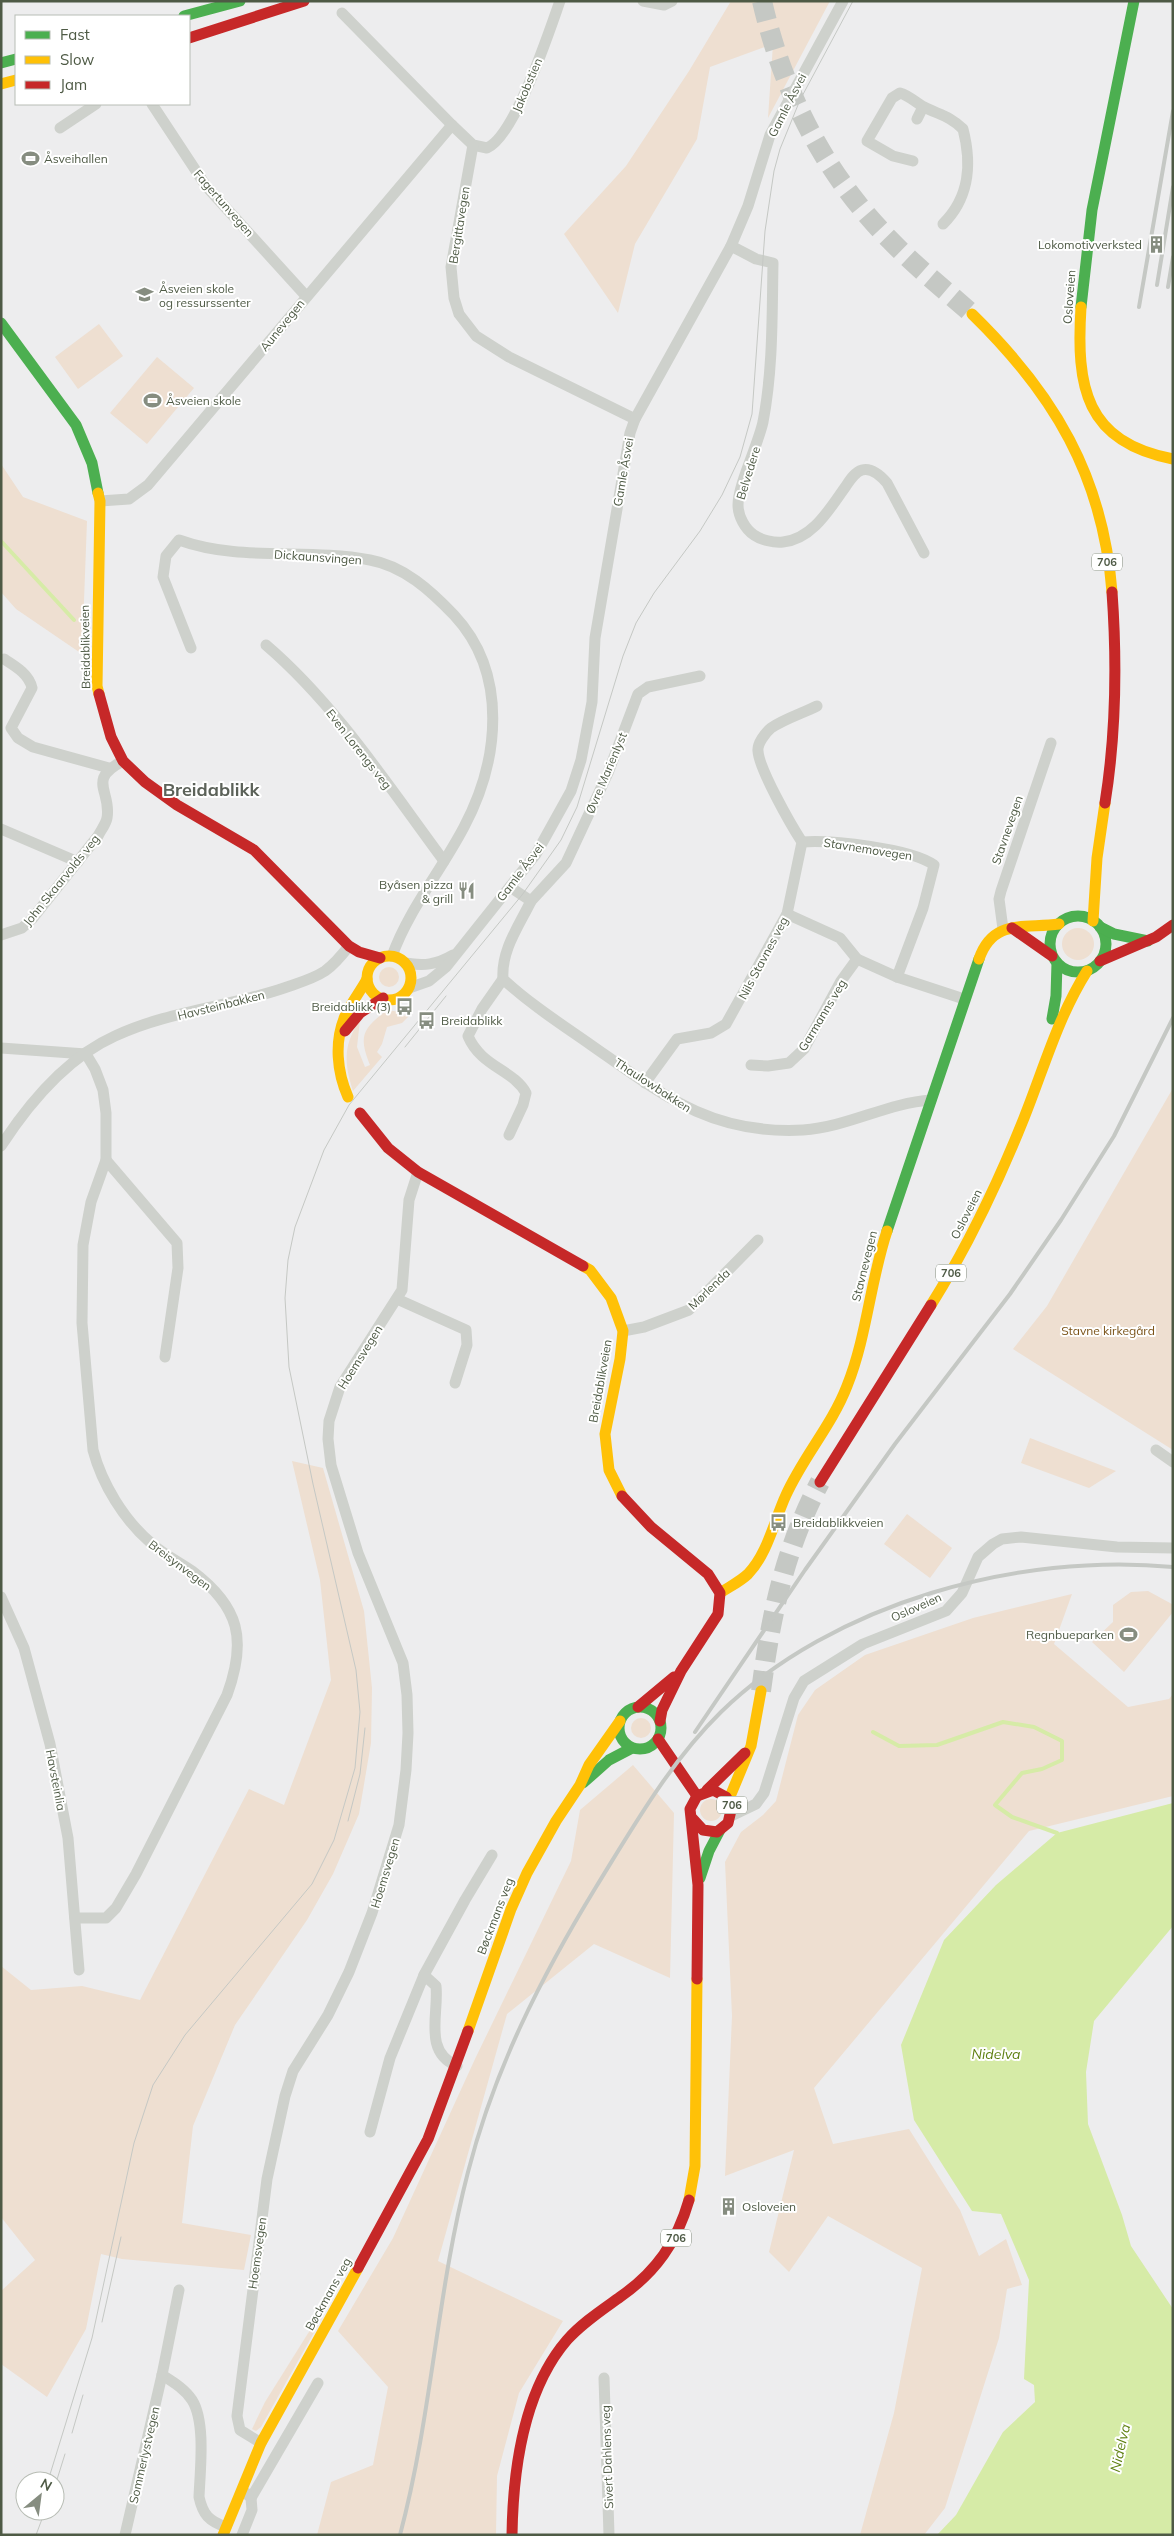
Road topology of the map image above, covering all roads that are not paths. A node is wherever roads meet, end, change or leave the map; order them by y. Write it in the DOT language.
graph roads {
  1 [pos="304,1"];
  2 [pos="560,1"];
  3 [pos="643,1"];
  4 [pos="672,1"];
  5 [pos="843,1"];
  6 [pos="1134,1"];
  7 [pos="237,2"];
  8 [pos="342,13"];
  9 [pos="188,15"];
  10 [pos="190,38"];
  11 [pos="15,59"];
  12 [pos="1,63"];
  13 [pos="15,80"];
  14 [pos="1,84"];
  15 [pos="94,105"];
  16 [pos="153,105"];
  17 [pos="923,107"];
  18 [pos="918,119"];
  19 [pos="452,125"];
  20 [pos="60,128"];
  21 [pos="474,145"];
  22 [pos="913,161"];
  23 [pos="943,224"];
  24 [pos="731,246"];
  25 [pos="306,296"];
  26 [pos="972,314"];
  27 [pos="1,323"];
  28 [pos="635,419"];
  29 [pos="1173,459"];
  30 [pos="100,501"];
  31 [pos="924,552"];
  32 [pos="266,644"];
  33 [pos="191,648"];
  34 [pos="4,659"];
  35 [pos="700,676"];
  36 [pos="817,706"];
  37 [pos="1051,743"];
  38 [pos="123,761"];
  39 [pos="109,768"];
  40 [pos="1,829"];
  41 [pos="802,842"];
  42 [pos="1098,850"];
  43 [pos="444,861"];
  44 [pos="78,862"];
  45 [pos="510,887"];
  46 [pos="531,901"];
  47 [pos="787,914"];
  48 [pos="1062,921"];
  49 [pos="1096,924"];
  50 [pos="1173,925"];
  51 [pos="1008,928"];
  52 [pos="1,935"];
  53 [pos="1149,941"];
  54 [pos="349,946"];
  55 [pos="456,952"];
  56 [pos="392,956"];
  57 [pos="380,958"];
  58 [pos="857,959"];
  59 [pos="1054,959"];
  60 [pos="1100,961"];
  61 [pos="405,963"];
  62 [pos="1087,971"];
  63 [pos="368,977"];
  64 [pos="897,977"];
  65 [pos="504,979"];
  66 [pos="409,988"];
  67 [pos="382,998"];
  68 [pos="964,1000"];
  69 [pos="340,1038"];
  70 [pos="3,1047"];
  71 [pos="1048,1048"];
  72 [pos="86,1054"];
  73 [pos="751,1065"];
  74 [pos="646,1083"];
  75 [pos="348,1097"];
  76 [pos="931,1100"];
  77 [pos="360,1113"];
  78 [pos="509,1134"];
  79 [pos="1,1146"];
  80 [pos="106,1160"];
  81 [pos="418,1172"];
  82 [pos="758,1240"];
  83 [pos="397,1299"];
  84 [pos="623,1331"];
  85 [pos="165,1356"];
  86 [pos="455,1383"];
  87 [pos="1156,1450"];
  88 [pos="1173,1462"];
  89 [pos="820,1482"];
  90 [pos="1173,1548"];
  91 [pos="720,1593"];
  92 [pos="1,1597"];
  93 [pos="681,1671"];
  94 [pos="761,1691"];
  95 [pos="638,1707"];
  96 [pos="620,1721"];
  97 [pos="660,1721"];
  98 [pos="658,1739"];
  99 [pos="632,1748"];
  100 [pos="648,1748"];
  101 [pos="748,1750"];
  102 [pos="676,1768"];
  103 [pos="580,1785"];
  104 [pos="702,1793"];
  105 [pos="729,1799"];
  106 [pos="733,1815"];
  107 [pos="691,1817"];
  108 [pos="720,1830"];
  109 [pos="492,1855"];
  110 [pos="698,1884"];
  111 [pos="75,1918"];
  112 [pos="79,1970"];
  113 [pos="424,1975"];
  114 [pos="456,2066"];
  115 [pos="370,2132"];
  116 [pos="179,2290"];
  117 [pos="162,2375"];
  118 [pos="604,2378"];
  119 [pos="318,2383"];
  120 [pos="261,2443"];
  121 [pos="240,2490"];
  122 [pos="251,2498"];
  123 [pos="225,2531"];
  124 [pos="125,2535"];
  125 [pos="242,2535"];
  126 [pos="512,2535"];
  127 [pos="609,2535"];
  1 -- 10 [label="main road"];
  2 -- 21 [label="street, Jakobstien"];
  3 -- 4 [label="street"];
  5 -- 24 [label="street, Gamle Åsvei"];
  6 -- 29 [label="main road, Osloveien"];
  7 -- 9 [label="main road"];
  8 -- 19 [label="street"];
  11 -- 12 [label="main road"];
  13 -- 14 [label="main road"];
  15 -- 20 [label="street"];
  16 -- 25 [label="street, Fagertunvegen"];
  17 -- 18 [label="street"];
  17 -- 22 [label="street"];
  17 -- 23 [label="street"];
  19 -- 21 [label="street"];
  19 -- 25 [label="street, Aunevegen"];
  21 -- 28 [label="street, Bergittavegen"];
  24 -- 28 [label="street, Gamle Åsvei"];
  24 -- 31 [label="street, Belvedere"];
  25 -- 30 [label="street, Aunevegen"];
  26 -- 42 [label="main road, 706"];
  27 -- 30 [label="main road, Breidablikveien"];
  28 -- 45 [label="street, Gamle Åsvei"];
  30 -- 38 [label="main road, Breidablikveien"];
  32 -- 43 [label="street, Even Lorengs veg"];
  33 -- 43 [label="street, Dickaunsvingen"];
  34 -- 39 [label="street"];
  35 -- 46 [label="street, Øvre Marienlyst"];
  36 -- 41 [label="street"];
  37 -- 51 [label="street, Stavnevegen"];
  38 -- 39 [label="street"];
  38 -- 54 [label="main road, Breidablikveien"];
  39 -- 44 [label="street, John Skaarvolds veg"];
  40 -- 44 [label="street"];
  41 -- 47 [label="street, Nils Stavnes veg"];
  41 -- 64 [label="street, Stavnemovegen"];
  42 -- 48 [label="main road, 706"];
  42 -- 49 [label="main road, 706"];
  43 -- 56 [label="street, Dickaunsvingen"];
  44 -- 52 [label="street, John Skaarvolds veg"];
  45 -- 46 [label="street"];
  45 -- 55 [label="street, Gamle Åsvei"];
  46 -- 65 [label="street"];
  47 -- 58 [label="street"];
  47 -- 74 [label="street, Nils Stavnes veg"];
  48 -- 49 [label="main road"];
  48 -- 51 [label="main road"];
  48 -- 59 [label="main road, 706"];
  49 -- 53 [label="main road"];
  49 -- 60 [label="main road, 706"];
  50 -- 53 [label="main road"];
  51 -- 59 [label="main road"];
  51 -- 68 [label="main road, Stavnevegen"];
  53 -- 60 [label="main road"];
  54 -- 57 [label="main road, Breidablikveien"];
  54 -- 63 [label="main road, Breidablikveien"];
  54 -- 72 [label="street, Havsteinbakken"];
  55 -- 61 [label="street, Gamle Åsvei"];
  55 -- 66 [label="street, Gamle Åsvei"];
  56 -- 57 [label="main road"];
  56 -- 61 [label="main road"];
  57 -- 63 [label="main road"];
  58 -- 64 [label="street"];
  58 -- 73 [label="street, Garmanns veg"];
  59 -- 62 [label="main road"];
  59 -- 71 [label="main road, Osloveien / 706"];
  60 -- 62 [label="main road, 706"];
  61 -- 66 [label="main road"];
  62 -- 71 [label="main road, Osloveien / 706"];
  63 -- 67 [label="main road"];
  63 -- 69 [label="main road"];
  64 -- 68 [label="street"];
  65 -- 74 [label="street, Thaulowbakken"];
  65 -- 78 [label="street"];
  66 -- 67 [label="main road"];
  67 -- 69 [label="main road"];
  68 -- 76 [label="main road, Stavnevegen"];
  69 -- 75 [label="main road"];
  70 -- 72 [label="street"];
  71 -- 89 [label="main road, Osloveien / 706"];
  72 -- 79 [label="street, Havsteinbakken"];
  72 -- 80 [label="street, Breisynvegen"];
  74 -- 76 [label="street, Thaulowbakken"];
  76 -- 91 [label="main road, Stavnevegen"];
  77 -- 81 [label="main road, Breidablikveien"];
  80 -- 85 [label="street"];
  80 -- 111 [label="street, Breisynvegen"];
  81 -- 83 [label="street, Hoemsvegen"];
  81 -- 84 [label="main road, Breidablikveien"];
  82 -- 84 [label="street, Mørlenda"];
  83 -- 86 [label="street"];
  83 -- 120 [label="street, Hoemsvegen"];
  84 -- 91 [label="main road, Breidablikveien"];
  87 -- 88 [label="street"];
  90 -- 106 [label="street, Osloveien"];
  91 -- 93 [label="main road"];
  92 -- 111 [label="street, Havsteinlia"];
  93 -- 95 [label="main road"];
  93 -- 97 [label="main road"];
  94 -- 101 [label="main road, 706"];
  95 -- 96 [label="main road"];
  95 -- 97 [label="main road"];
  96 -- 99 [label="main road"];
  96 -- 103 [label="main road, Bøckmans veg"];
  97 -- 98 [label="main road"];
  98 -- 100 [label="main road"];
  98 -- 102 [label="main road"];
  99 -- 100 [label="main road"];
  99 -- 103 [label="main road, Bøckmans veg"];
  100 -- 102 [label="main road"];
  101 -- 104 [label="main road, 706"];
  101 -- 105 [label="main road, 706"];
  102 -- 104 [label="main road"];
  103 -- 114 [label="main road, Bøckmans veg"];
  104 -- 105 [label="main road, 706"];
  104 -- 107 [label="main road, 706"];
  105 -- 106 [label="main road, 706"];
  106 -- 108 [label="main road, 706"];
  107 -- 108 [label="main road, 706"];
  107 -- 110 [label="main road, 706"];
  108 -- 110 [label="main road, 706"];
  109 -- 113 [label="street"];
  110 -- 126 [label="main road, 706"];
  111 -- 112 [label="street, Havsteinlia"];
  113 -- 114 [label="street"];
  113 -- 115 [label="street"];
  114 -- 120 [label="main road, Bøckmans veg"];
  116 -- 117 [label="street, Sommerlystvegen"];
  117 -- 123 [label="street"];
  117 -- 124 [label="street, Sommerlystvegen"];
  118 -- 127 [label="street, Sivert Dahlens veg"];
  119 -- 122 [label="street"];
  120 -- 121 [label="main road, Bøckmans veg"];
  121 -- 122 [label="street"];
  121 -- 123 [label="main road, Bøckmans veg"];
  122 -- 125 [label="street"];
}
